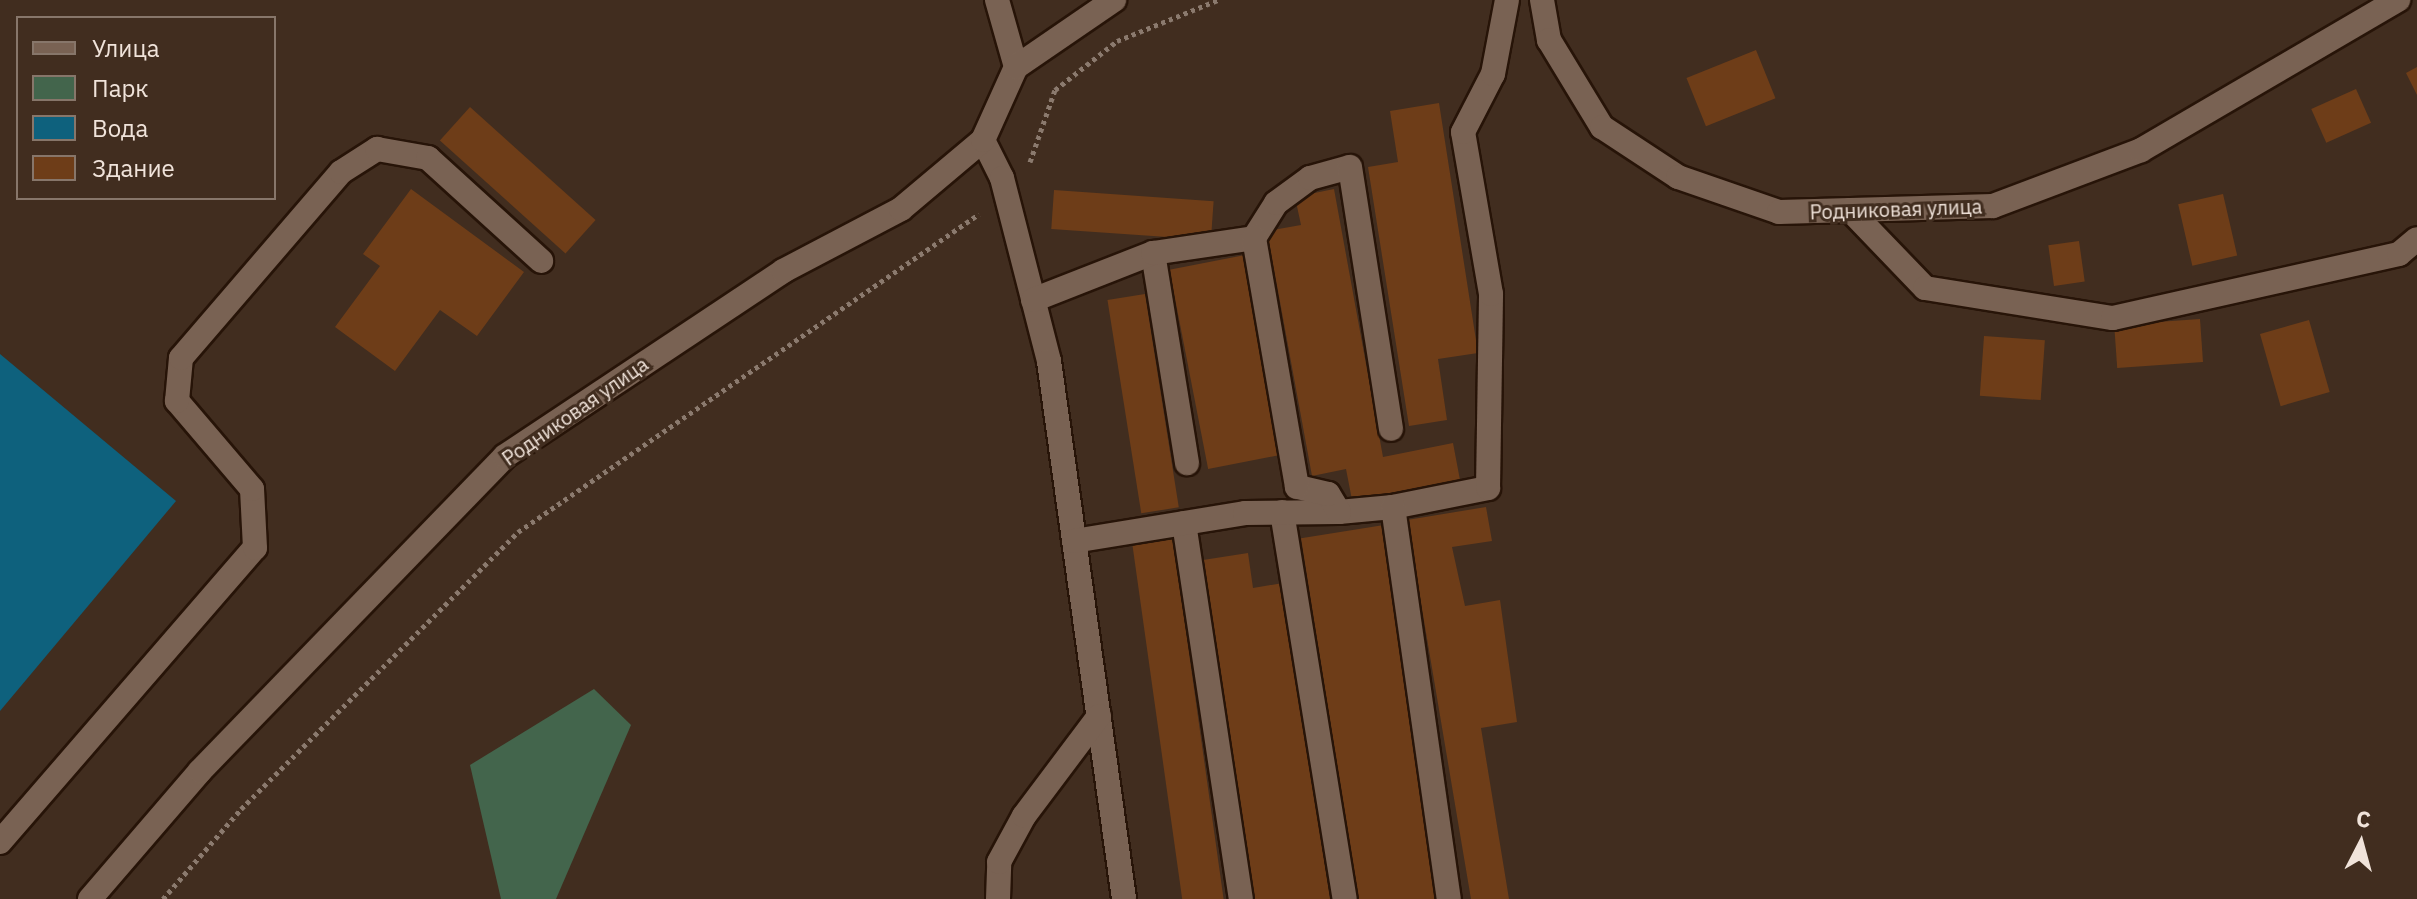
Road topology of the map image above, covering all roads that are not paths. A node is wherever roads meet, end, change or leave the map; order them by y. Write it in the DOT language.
graph roads {
  1 [pos="997,0"];
  2 [pos="1114,0"];
  3 [pos="1507,0"];
  4 [pos="1542,0"];
  5 [pos="2398,0"];
  6 [pos="1016,67"];
  7 [pos="983,140"];
  8 [pos="1850,210"];
  9 [pos="1254,238"];
  10 [pos="2417,239"];
  11 [pos="1153,253"];
  12 [pos="541,261"];
  13 [pos="1033,300"];
  14 [pos="1391,429"];
  15 [pos="1187,463"];
  16 [pos="1393,507"];
  17 [pos="1282,512"];
  18 [pos="1339,512"];
  19 [pos="1184,523"];
  20 [pos="1074,541"];
  21 [pos="1099,716"];
  22 [pos="0,842"];
  23 [pos="90,899"];
  24 [pos="998,899"];
  25 [pos="1124,899"];
  26 [pos="1241,899"];
  27 [pos="1345,899"];
  28 [pos="1449,899"];
  1 -- 6 [label="street"];
  2 -- 6 [label="street"];
  3 -- 16 [label="street"];
  4 -- 8 [label="street, Родниковая улица"];
  5 -- 8 [label="street, Родниковая улица"];
  6 -- 7 [label="street, Родниковая улица"];
  7 -- 13 [label="street"];
  7 -- 23 [label="street, Родниковая улица"];
  8 -- 10 [label="street"];
  9 -- 11 [label="street"];
  9 -- 14 [label="street"];
  9 -- 18 [label="street"];
  11 -- 13 [label="street"];
  11 -- 15 [label="street"];
  12 -- 22 [label="street"];
  13 -- 20 [label="street"];
  16 -- 18 [label="street"];
  16 -- 28 [label="street"];
  17 -- 18 [label="street"];
  17 -- 19 [label="street"];
  17 -- 27 [label="street"];
  19 -- 20 [label="street"];
  19 -- 26 [label="street"];
  20 -- 21 [label="street"];
  21 -- 24 [label="street"];
  21 -- 25 [label="street"];
}
